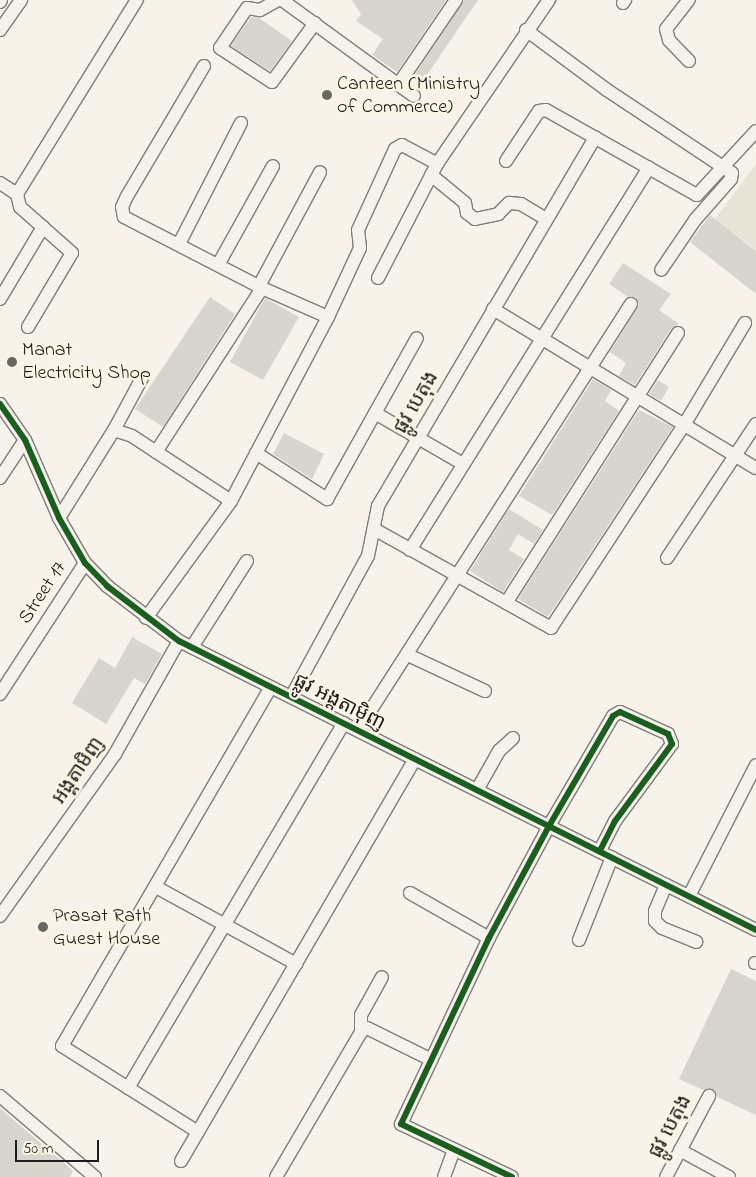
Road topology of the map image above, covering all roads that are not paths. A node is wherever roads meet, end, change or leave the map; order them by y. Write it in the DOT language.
graph roads {
  1 [pos="21,0"];
  2 [pos="137,0"];
  3 [pos="280,0"];
  4 [pos="456,0"];
  5 [pos="549,0"];
  6 [pos="689,0"];
  7 [pos="298,5"];
  8 [pos="315,23"];
  9 [pos="0,30"];
  10 [pos="526,30"];
  11 [pos="689,61"];
  12 [pos="204,66"];
  13 [pos="398,85"];
  14 [pos="414,96"];
  15 [pos="241,124"];
  16 [pos="756,131"];
  17 [pos="595,137"];
  18 [pos="506,161"];
  19 [pos="272,166"];
  20 [pos="649,166"];
  21 [pos="726,168"];
  22 [pos="434,170"];
  23 [pos="320,172"];
  24 [pos="0,183"];
  25 [pos="17,194"];
  26 [pos="546,219"];
  27 [pos="42,228"];
  28 [pos="179,244"];
  29 [pos="218,265"];
  30 [pos="661,270"];
  31 [pos="378,278"];
  32 [pos="260,287"];
  33 [pos="0,300"];
  34 [pos="631,304"];
  35 [pos="494,309"];
  36 [pos="328,317"];
  37 [pos="744,323"];
  38 [pos="28,327"];
  39 [pos="678,333"];
  40 [pos="417,338"];
  41 [pos="542,338"];
  42 [pos="590,368"];
  43 [pos="142,378"];
  44 [pos="637,396"];
  45 [pos="2,412"];
  46 [pos="375,413"];
  47 [pos="756,424"];
  48 [pos="684,425"];
  49 [pos="114,430"];
  50 [pos="418,438"];
  51 [pos="25,440"];
  52 [pos="156,452"];
  53 [pos="256,453"];
  54 [pos="735,456"];
  55 [pos="463,464"];
  56 [pos="756,468"];
  57 [pos="0,478"];
  58 [pos="230,501"];
  59 [pos="59,518"];
  60 [pos="374,528"];
  61 [pos="410,550"];
  62 [pos="667,558"];
  63 [pos="247,561"];
  64 [pos="85,563"];
  65 [pos="460,576"];
  66 [pos="506,603"];
  67 [pos="146,618"];
  68 [pos="179,641"];
  69 [pos="192,647"];
  70 [pos="408,655"];
  71 [pos="271,687"];
  72 [pos="485,691"];
  73 [pos="0,694"];
  74 [pos="291,697"];
  75 [pos="344,723"];
  76 [pos="358,730"];
  77 [pos="513,738"];
  78 [pos="415,759"];
  79 [pos="756,765"];
  80 [pos="477,790"];
  81 [pos="548,826"];
  82 [pos="606,854"];
  83 [pos="666,885"];
  84 [pos="156,887"];
  85 [pos="410,893"];
  86 [pos="689,896"];
  87 [pos="0,916"];
  88 [pos="225,925"];
  89 [pos="756,930"];
  90 [pos="490,938"];
  91 [pos="579,940"];
  92 [pos="696,942"];
  93 [pos="296,964"];
  94 [pos="382,977"];
  95 [pos="361,1032"];
  96 [pos="432,1060"];
  97 [pos="128,1088"];
  98 [pos="0,1096"];
  99 [pos="709,1096"];
  100 [pos="198,1132"];
  101 [pos="680,1150"];
  102 [pos="453,1152"];
  103 [pos="181,1161"];
  104 [pos="88,1175"];
  105 [pos="280,1176"];
  106 [pos="444,1177"];
  107 [pos="512,1177"];
  108 [pos="666,1177"];
  109 [pos="729,1177"];
  1 -- 9 [label="street"];
  2 -- 25 [label="street"];
  3 -- 7 [label="street"];
  3 -- 8 [label="street"];
  4 -- 13 [label="street"];
  5 -- 10 [label="street"];
  6 -- 11 [label="street"];
  7 -- 8 [label="street"];
  8 -- 13 [label="street"];
  10 -- 21 [label="street"];
  10 -- 22 [label="street"];
  12 -- 28 [label="street"];
  13 -- 14 [label="street"];
  15 -- 28 [label="street"];
  16 -- 21 [label="street"];
  17 -- 18 [label="street"];
  17 -- 20 [label="street"];
  17 -- 26 [label="street, ផ្លូវ បេតុង"];
  19 -- 29 [label="street"];
  20 -- 21 [label="street"];
  20 -- 41 [label="street"];
  21 -- 30 [label="street"];
  22 -- 26 [label="street"];
  22 -- 31 [label="street"];
  22 -- 36 [label="street"];
  23 -- 32 [label="street"];
  24 -- 25 [label="street"];
  25 -- 27 [label="street"];
  26 -- 35 [label="street, ផ្លូវ បេតុង"];
  27 -- 33 [label="street"];
  27 -- 38 [label="street"];
  28 -- 29 [label="street"];
  29 -- 32 [label="street"];
  32 -- 36 [label="street"];
  32 -- 52 [label="street"];
  34 -- 42 [label="street"];
  35 -- 41 [label="street"];
  35 -- 50 [label="street, ផ្លូវ បេតុង"];
  36 -- 53 [label="street"];
  37 -- 48 [label="street"];
  39 -- 44 [label="street"];
  40 -- 46 [label="street"];
  41 -- 42 [label="street"];
  41 -- 55 [label="street"];
  42 -- 44 [label="street"];
  42 -- 65 [label="street"];
  43 -- 49 [label="street"];
  44 -- 48 [label="street"];
  44 -- 66 [label="street"];
  45 -- 51 [label="street, ផ្លូវ អង្តតាម៉ិញ"];
  46 -- 50 [label="street"];
  46 -- 53 [label="street"];
  47 -- 54 [label="street"];
  48 -- 54 [label="street"];
  48 -- 66 [label="street"];
  49 -- 52 [label="street"];
  49 -- 59 [label="street"];
  50 -- 55 [label="street"];
  50 -- 60 [label="street, ផ្លូវ បេតុង"];
  51 -- 57 [label="street"];
  51 -- 59 [label="street, ផ្លូវ អង្តតាម៉ិញ"];
  52 -- 58 [label="street"];
  53 -- 58 [label="street"];
  54 -- 56 [label="street"];
  54 -- 62 [label="street"];
  55 -- 61 [label="street"];
  58 -- 67 [label="street"];
  59 -- 64 [label="street, ផ្លូវ អង្តតាម៉ិញ"];
  60 -- 61 [label="street"];
  60 -- 74 [label="street, ផ្លូវ បេតុង"];
  61 -- 65 [label="street"];
  63 -- 69 [label="street"];
  64 -- 67 [label="street, ផ្លូវ អង្តតាម៉ិញ"];
  64 -- 73 [label="street, Street 17"];
  65 -- 66 [label="street"];
  65 -- 70 [label="street"];
  67 -- 68 [label="street, ផ្លូវ អង្តតាម៉ិញ"];
  68 -- 69 [label="street, ផ្លូវ អង្តតាម៉ិញ"];
  68 -- 87 [label="street, អង្គតាមិញ"];
  69 -- 71 [label="street, ផ្លូវ អង្តតាម៉ិញ"];
  70 -- 72 [label="street"];
  70 -- 76 [label="street"];
  71 -- 74 [label="street, ផ្លូវ អង្តតាម៉ិញ"];
  71 -- 84 [label="street"];
  74 -- 75 [label="street, ផ្លូវ អង្តតាម៉ិញ"];
  75 -- 76 [label="street, ផ្លូវ អង្តតាម៉ិញ"];
  75 -- 88 [label="street"];
  76 -- 78 [label="street, ផ្លូវ អង្តតាម៉ិញ"];
  77 -- 80 [label="street"];
  78 -- 80 [label="street, ផ្លូវ អង្តតាម៉ិញ"];
  78 -- 93 [label="street"];
  79 -- 86 [label="street"];
  80 -- 81 [label="street, ផ្លូវ អង្តតាម៉ិញ"];
  81 -- 82 [label="street, ផ្លូវ អង្តតាម៉ិញ"];
  81 -- 82 [label="street"];
  81 -- 90 [label="street"];
  82 -- 83 [label="street, ផ្លូវ អង្តតាម៉ិញ"];
  82 -- 91 [label="street"];
  83 -- 86 [label="street, ផ្លូវ អង្តតាម៉ិញ"];
  83 -- 92 [label="street"];
  84 -- 88 [label="street"];
  84 -- 97 [label="street"];
  85 -- 90 [label="street"];
  86 -- 89 [label="street, ផ្លូវ អង្តតាម៉ិញ"];
  88 -- 93 [label="street"];
  88 -- 97 [label="street"];
  90 -- 96 [label="street"];
  93 -- 100 [label="street"];
  94 -- 95 [label="street"];
  95 -- 96 [label="street"];
  95 -- 105 [label="street"];
  96 -- 102 [label="street"];
  97 -- 100 [label="street"];
  98 -- 104 [label="street"];
  99 -- 101 [label="street, ផ្លូវ បេតុង"];
  100 -- 103 [label="street"];
  101 -- 108 [label="street, ផ្លូវ បេតុង"];
  101 -- 109 [label="street"];
  102 -- 106 [label="street"];
  102 -- 107 [label="street"];
}
